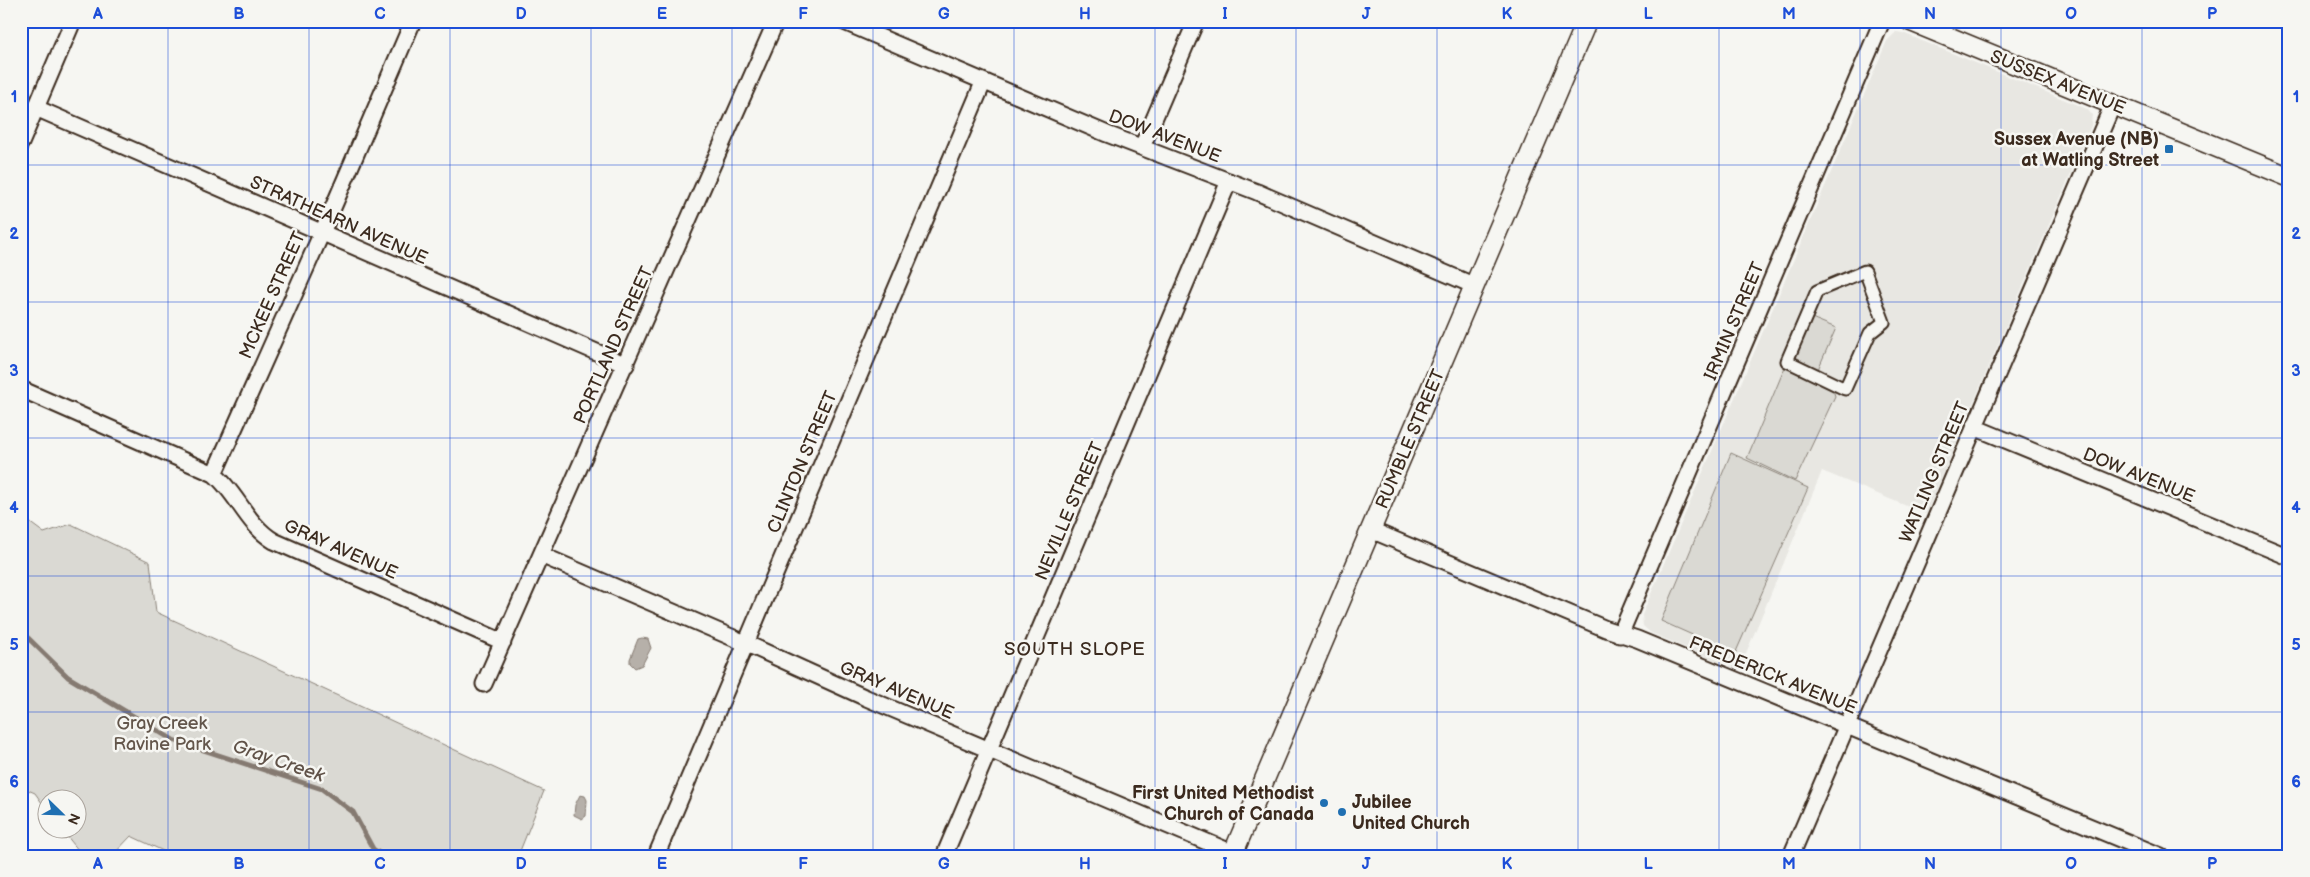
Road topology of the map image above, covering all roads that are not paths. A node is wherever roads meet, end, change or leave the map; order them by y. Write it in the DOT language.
graph roads {
  1 [pos="73,21"];
  2 [pos="413,21"];
  3 [pos="776,21"];
  4 [pos="842,21"];
  5 [pos="1196,21"];
  6 [pos="1586,21"];
  7 [pos="1882,21"];
  8 [pos="1910,21"];
  9 [pos="983,83"];
  10 [pos="2113,104"];
  11 [pos="36,108"];
  12 [pos="21,143"];
  13 [pos="1142,147"];
  14 [pos="2289,177"];
  15 [pos="1229,181"];
  16 [pos="320,233"];
  17 [pos="1865,271"];
  18 [pos="1475,286"];
  19 [pos="626,365"];
  20 [pos="21,389"];
  21 [pos="1974,427"];
  22 [pos="214,474"];
  23 [pos="1371,530"];
  24 [pos="541,555"];
  25 [pos="2289,557"];
  26 [pos="1620,635"];
  27 [pos="503,642"];
  28 [pos="745,643"];
  29 [pos="484,684"];
  30 [pos="1846,725"];
  31 [pos="989,749"];
  32 [pos="1235,855"];
  33 [pos="656,856"];
  34 [pos="944,856"];
  35 [pos="1792,856"];
  36 [pos="2161,856"];
  1 -- 11 [label="street"];
  2 -- 16 [label="street, MCKEE STREET"];
  3 -- 19 [label="street, PORTLAND STREET"];
  4 -- 9 [label="street, DOW AVENUE"];
  5 -- 13 [label="street"];
  6 -- 18 [label="street, RUMBLE STREET"];
  7 -- 26 [label="street, IRMIN STREET"];
  8 -- 10 [label="street, SUSSEX AVENUE"];
  9 -- 13 [label="street, DOW AVENUE"];
  9 -- 28 [label="street, CLINTON STREET"];
  10 -- 14 [label="street, SUSSEX AVENUE"];
  10 -- 21 [label="street, WATLING STREET"];
  11 -- 12 [label="street"];
  11 -- 16 [label="street, STRATHEARN AVENUE"];
  13 -- 15 [label="street, DOW AVENUE"];
  15 -- 18 [label="street, DOW AVENUE"];
  15 -- 31 [label="street, NEVILLE STREET"];
  16 -- 19 [label="street, STRATHEARN AVENUE"];
  16 -- 22 [label="street, MCKEE STREET"];
  17 -- 17 [label="street"];
  18 -- 23 [label="street, RUMBLE STREET"];
  19 -- 24 [label="street, PORTLAND STREET"];
  20 -- 22 [label="street, GRAY AVENUE"];
  21 -- 25 [label="street, DOW AVENUE"];
  21 -- 30 [label="street, WATLING STREET"];
  22 -- 27 [label="street, GRAY AVENUE"];
  23 -- 26 [label="street, FREDERICK AVENUE"];
  23 -- 32 [label="street, RUMBLE STREET"];
  24 -- 27 [label="street, PORTLAND STREET"];
  24 -- 28 [label="street, GRAY AVENUE"];
  26 -- 30 [label="street, FREDERICK AVENUE"];
  27 -- 29 [label="street, PORTLAND STREET"];
  28 -- 31 [label="street, GRAY AVENUE"];
  28 -- 33 [label="street, CLINTON STREET"];
  30 -- 35 [label="street, WATLING STREET"];
  30 -- 36 [label="street, FREDERICK AVENUE"];
  31 -- 32 [label="street, GRAY AVENUE"];
  31 -- 34 [label="street, NEVILLE STREET"];
}
